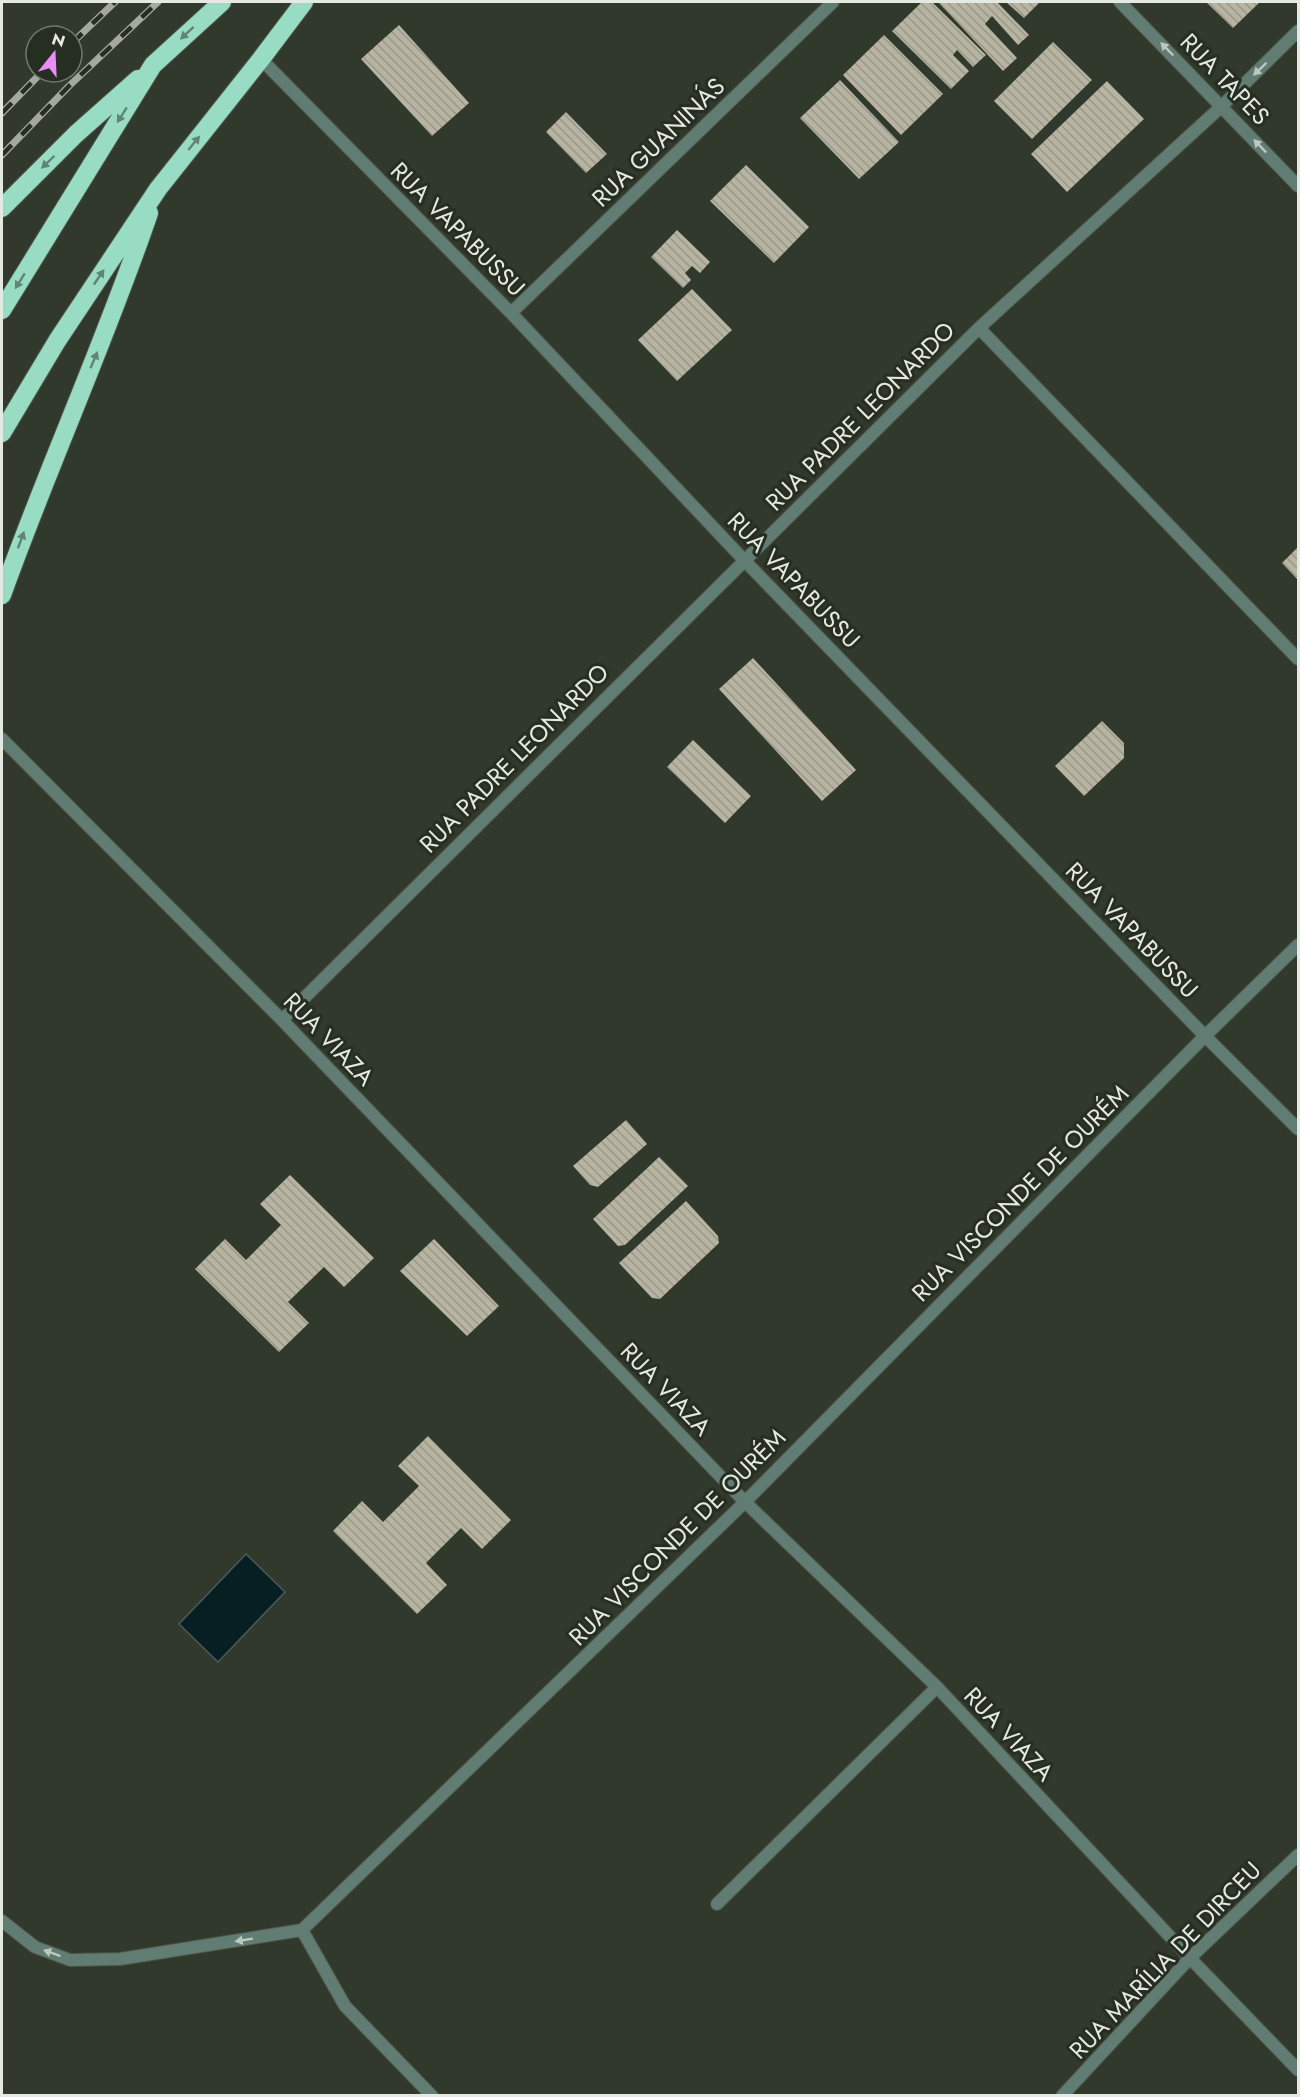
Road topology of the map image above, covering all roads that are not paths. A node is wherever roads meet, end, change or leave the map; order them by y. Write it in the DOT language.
graph roads {
  1 [pos="222,2"];
  2 [pos="304,2"];
  3 [pos="833,2"];
  4 [pos="1120,2"];
  5 [pos="1299,31"];
  6 [pos="261,59"];
  7 [pos="153,65"];
  8 [pos="1222,106"];
  9 [pos="1299,186"];
  10 [pos="158,189"];
  11 [pos="2,208"];
  12 [pos="2,310"];
  13 [pos="511,313"];
  14 [pos="979,328"];
  15 [pos="2,433"];
  16 [pos="744,560"];
  17 [pos="2,595"];
  18 [pos="1299,659"];
  19 [pos="2,739"];
  20 [pos="1299,945"];
  21 [pos="282,1020"];
  22 [pos="1205,1036"];
  23 [pos="1299,1129"];
  24 [pos="745,1502"];
  25 [pos="937,1687"];
  26 [pos="1299,1855"];
  27 [pos="717,1904"];
  28 [pos="2,1921"];
  29 [pos="302,1930"];
  30 [pos="1190,1958"];
  31 [pos="1299,2070"];
  32 [pos="432,2096"];
  33 [pos="1062,2096"];
  1 -- 7 [label="highway, one-way"];
  2 -- 6 [label="highway"];
  3 -- 13 [label="street, RUA GUANINÁS"];
  8 -- 4 [label="street, RUA TAPES, one-way"];
  5 -- 8 [label="street, RUA PADRE LEONARDO, one-way"];
  10 -- 6 [label="highway, one-way"];
  6 -- 13 [label="street, RUA VAPABUSSU"];
  7 -- 11 [label="highway, one-way"];
  7 -- 12 [label="highway, one-way"];
  9 -- 8 [label="street, RUA TAPES, one-way"];
  8 -- 14 [label="street, RUA PADRE LEONARDO"];
  15 -- 10 [label="highway, one-way"];
  17 -- 10 [label="highway, one-way"];
  13 -- 16 [label="street, RUA VAPABUSSU"];
  14 -- 16 [label="street, RUA PADRE LEONARDO"];
  14 -- 18 [label="street"];
  16 -- 21 [label="street, RUA PADRE LEONARDO"];
  16 -- 22 [label="street, RUA VAPABUSSU"];
  19 -- 21 [label="street, RUA VIAZA"];
  20 -- 22 [label="street, RUA VISCONDE DE OURÉM"];
  21 -- 24 [label="street, RUA VIAZA"];
  22 -- 23 [label="street, RUA VAPABUSSU"];
  22 -- 24 [label="street, RUA VISCONDE DE OURÉM"];
  24 -- 25 [label="street, RUA VIAZA"];
  24 -- 29 [label="street, RUA VISCONDE DE OURÉM"];
  25 -- 27 [label="street"];
  25 -- 30 [label="street, RUA VIAZA"];
  26 -- 30 [label="street, RUA MARÍLIA DE DIRCEU"];
  29 -- 28 [label="street, one-way"];
  29 -- 32 [label="street"];
  30 -- 31 [label="street, RUA VIAZA"];
  30 -- 33 [label="street, RUA MARÍLIA DE DIRCEU"];
}
